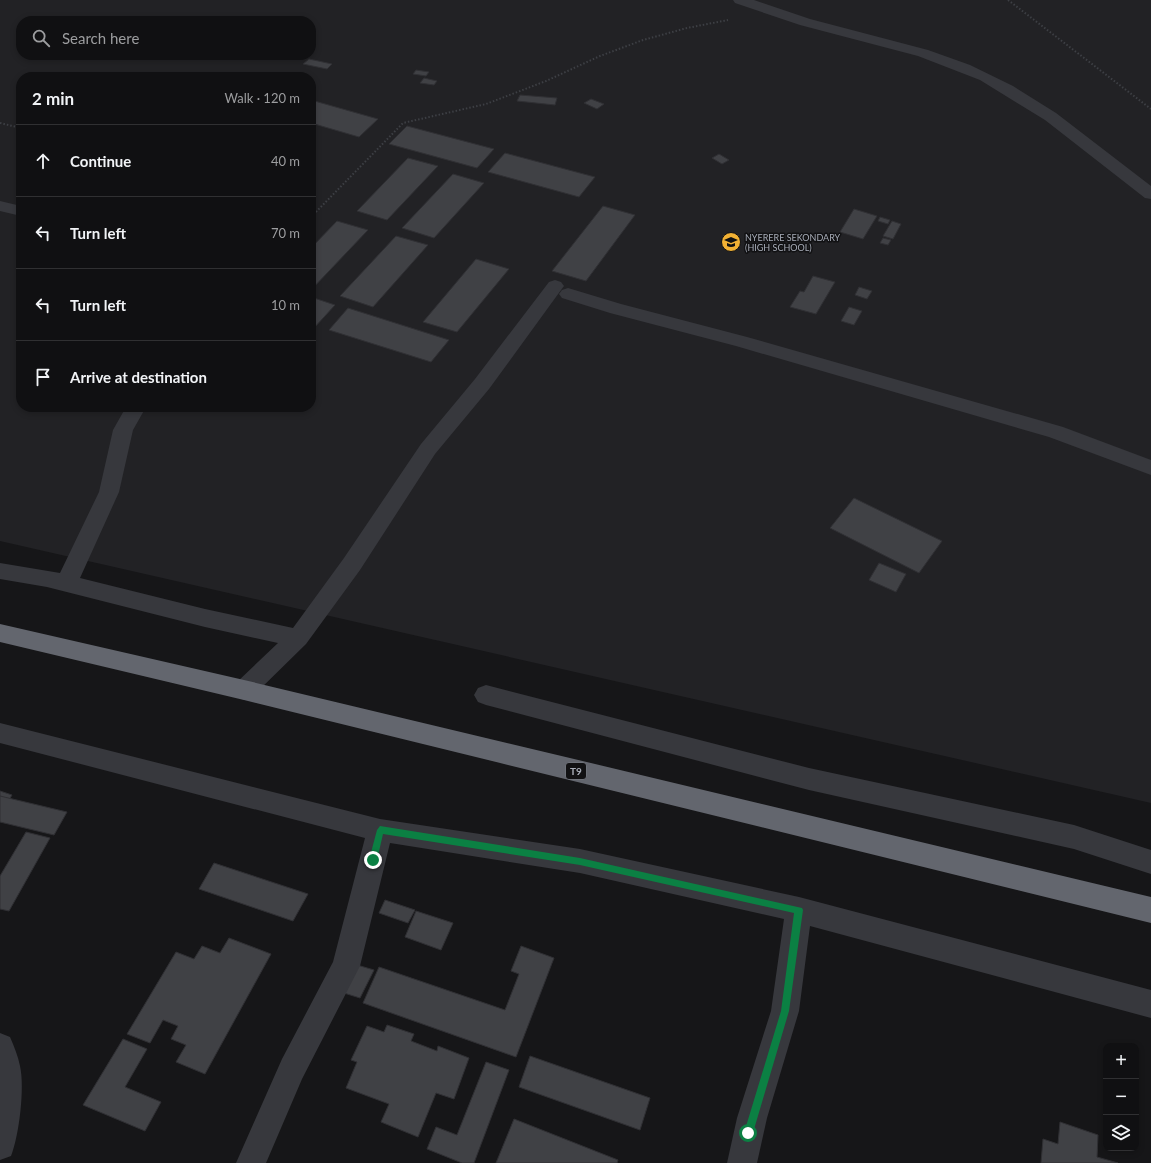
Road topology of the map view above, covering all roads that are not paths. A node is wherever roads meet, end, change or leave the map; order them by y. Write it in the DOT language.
graph roads {
  1 [pos="740,0"];
  2 [pos="1151,194"];
  3 [pos="0,206"];
  4 [pos="16,210"];
  5 [pos="133,412"];
  6 [pos="1151,468"];
  7 [pos="0,571"];
  8 [pos="66,583"];
  9 [pos="0,633"];
  10 [pos="298,638"];
  11 [pos="244,690"];
  12 [pos="486,695"];
  13 [pos="0,733"];
  14 [pos="380,830"];
  15 [pos="1151,862"];
  16 [pos="799,910"];
  17 [pos="1151,910"];
  18 [pos="1151,1004"];
  19 [pos="1,1053"];
  20 [pos="0,1145"];
  21 [pos="250,1163"];
  22 [pos="742,1163"];
  1 -- 2 [label="street"];
  3 -- 4 [label="street"];
  5 -- 8 [label="street"];
  6 -- 10 [label="street"];
  7 -- 8 [label="street"];
  8 -- 10 [label="street"];
  9 -- 11 [label="highway, T9"];
  10 -- 11 [label="street"];
  11 -- 17 [label="highway, T9"];
  12 -- 15 [label="street"];
  13 -- 14 [label="street"];
  14 -- 16 [label="street"];
  14 -- 21 [label="street"];
  16 -- 18 [label="street"];
  16 -- 22 [label="street"];
  19 -- 20 [label="street"];
}
